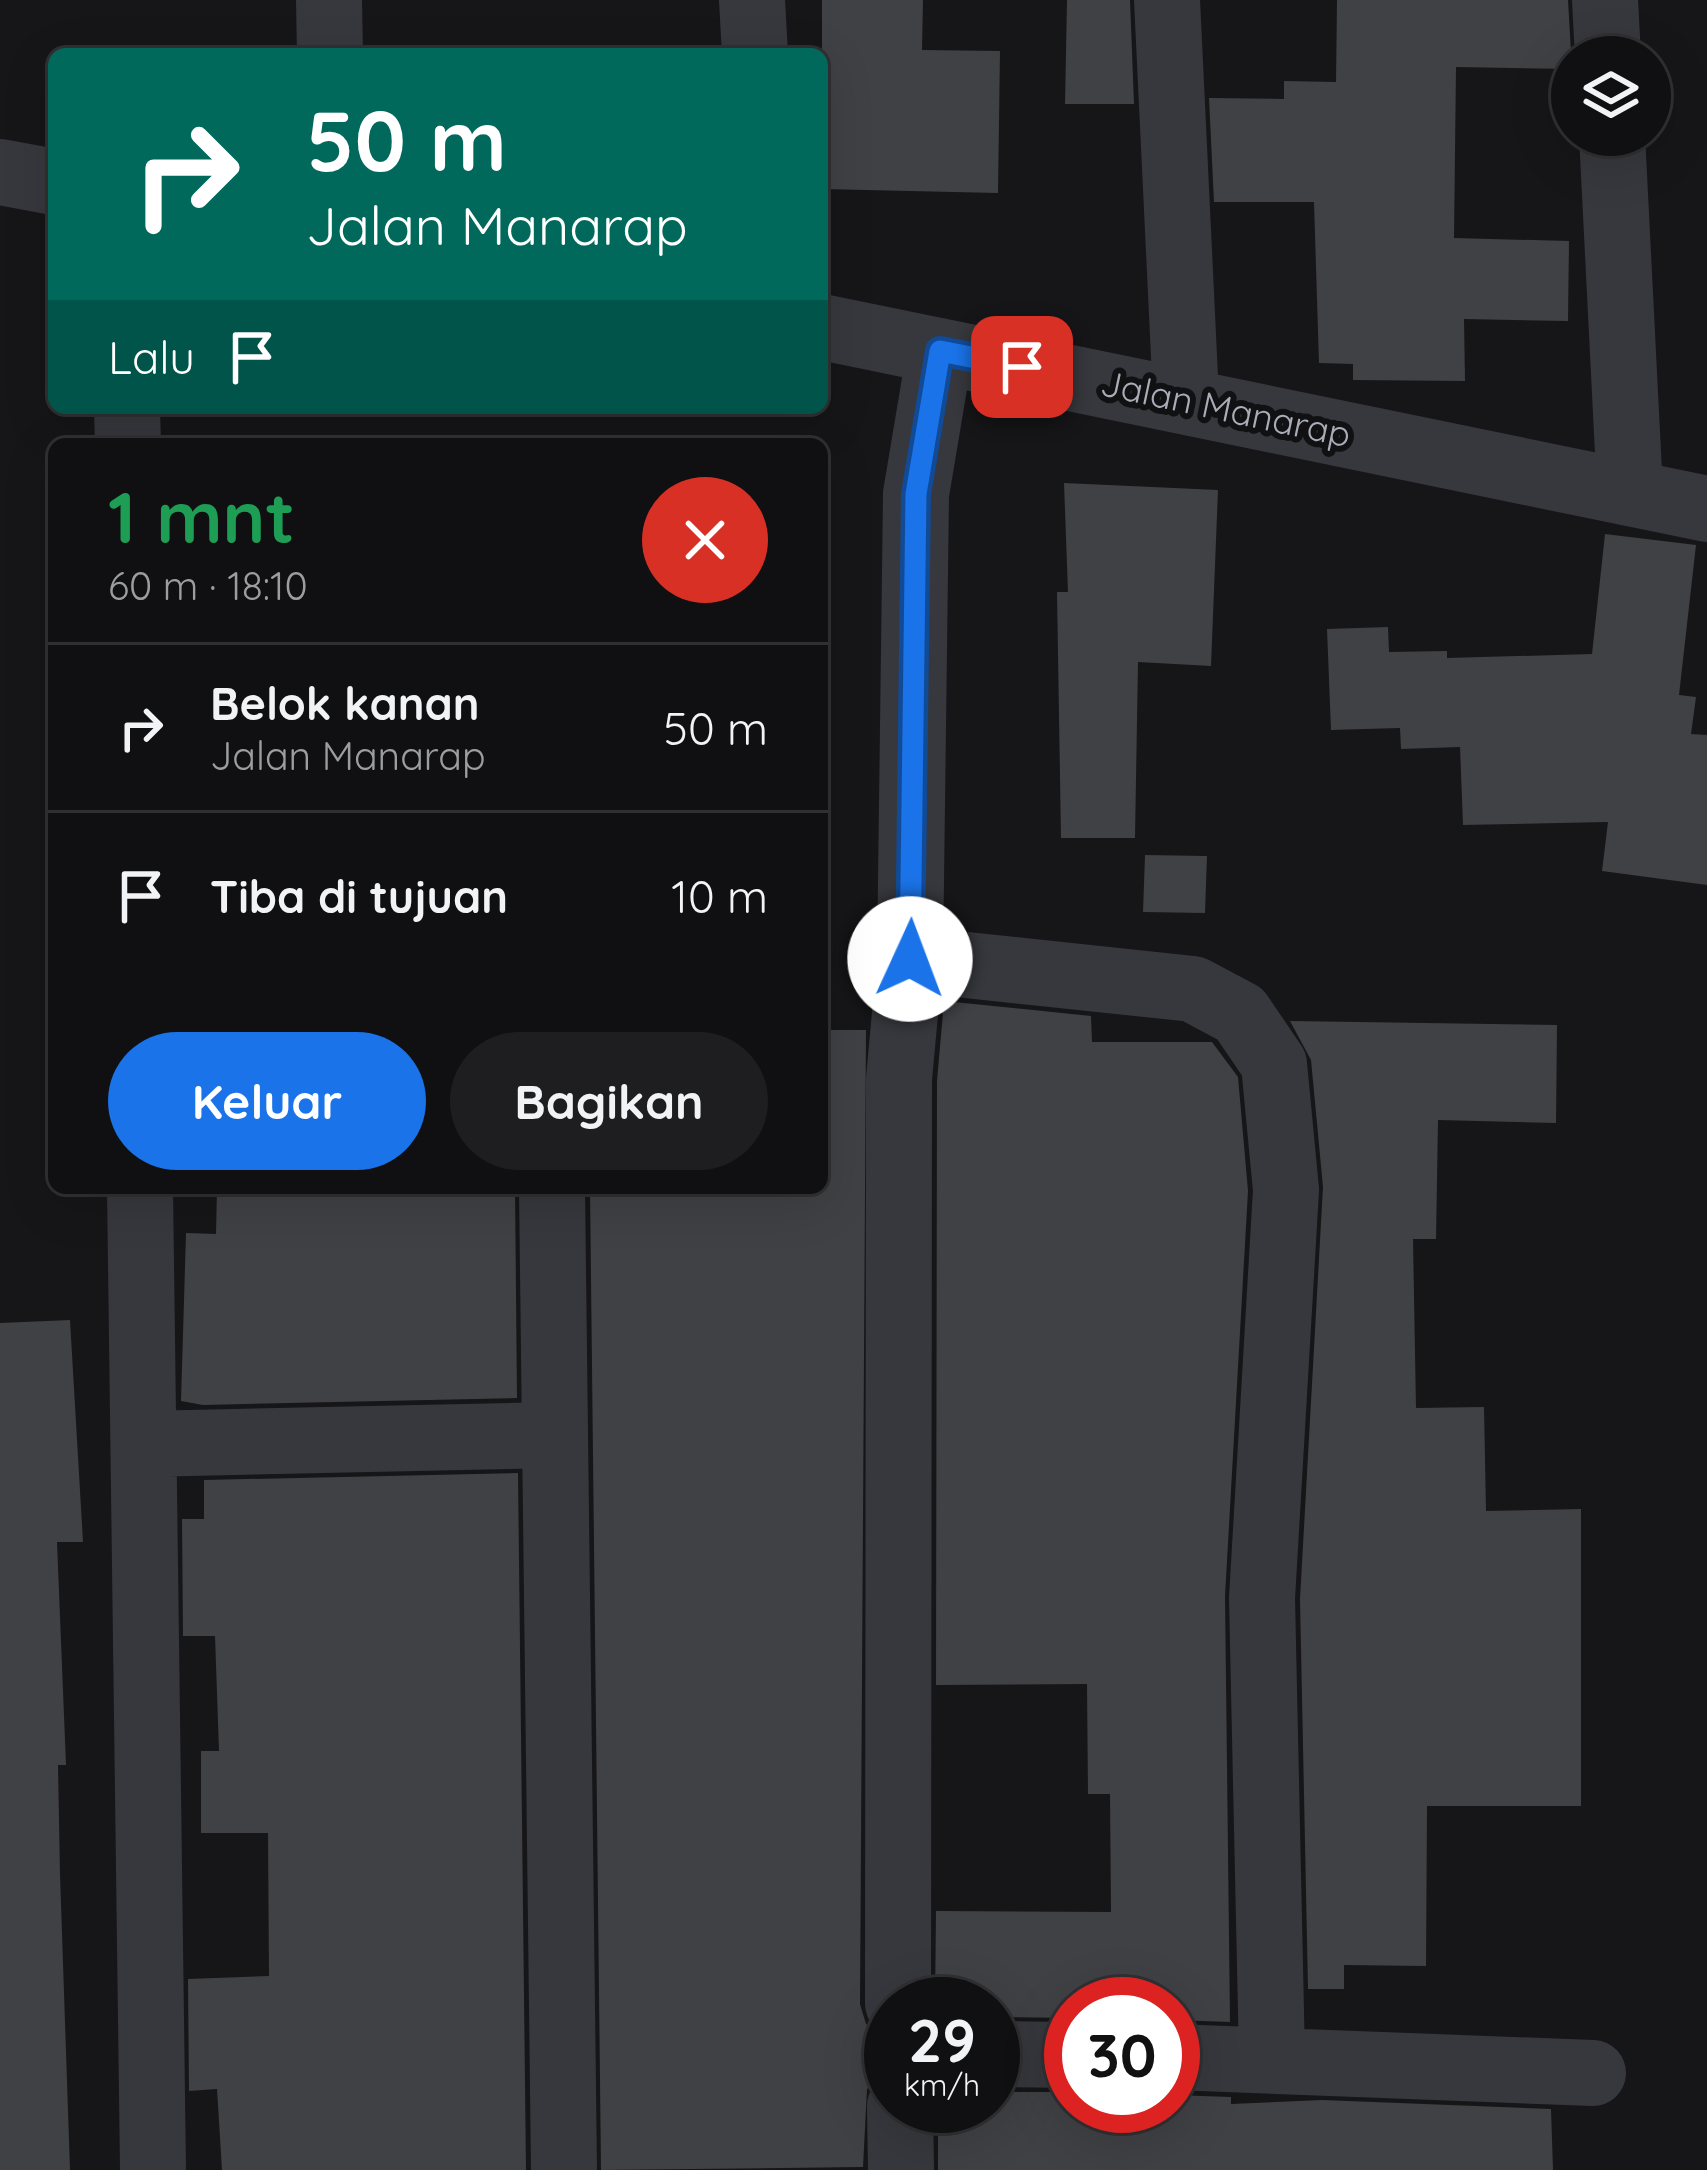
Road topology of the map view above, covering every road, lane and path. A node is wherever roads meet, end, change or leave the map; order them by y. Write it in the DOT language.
graph roads {
  1 [pos="329,0"];
  2 [pos="752,0"];
  3 [pos="1167,0"];
  4 [pos="1605,0"];
  5 [pos="1607,36"];
  6 [pos="330,48"];
  7 [pos="755,48"];
  8 [pos="1613,156"];
  9 [pos="0,172"];
  10 [pos="48,181"];
  11 [pos="828,328"];
  12 [pos="940,351"];
  13 [pos="1186,398"];
  14 [pos="1630,492"];
  15 [pos="1707,508"];
  16 [pos="910,959"];
  17 [pos="140,1194"];
  18 [pos="552,1194"];
  19 [pos="555,1435"];
  20 [pos="144,1444"];
  21 [pos="898,1977"];
  22 [pos="1200,2057"];
  23 [pos="1272,2058"];
  24 [pos="1593,2073"];
  25 [pos="900,2133"];
  26 [pos="153,2170"];
  27 [pos="564,2170"];
  28 [pos="901,2170"];
  1 -- 6 [label="street"];
  2 -- 7 [label="street"];
  3 -- 13 [label="street"];
  4 -- 5 [label="street"];
  8 -- 14 [label="street"];
  9 -- 10 [label="street"];
  11 -- 12 [label="street, Jalan Manarap"];
  12 -- 13 [label="street, Jalan Manarap"];
  12 -- 16 [label="street"];
  13 -- 14 [label="street, Jalan Manarap"];
  14 -- 15 [label="street, Jalan Manarap"];
  16 -- 21 [label="street"];
  16 -- 23 [label="street"];
  17 -- 20 [label="street"];
  18 -- 19 [label="street"];
  19 -- 20 [label="street"];
  19 -- 27 [label="street"];
  20 -- 26 [label="street"];
  22 -- 23 [label="street"];
  23 -- 24 [label="street"];
  25 -- 28 [label="street"];
}
